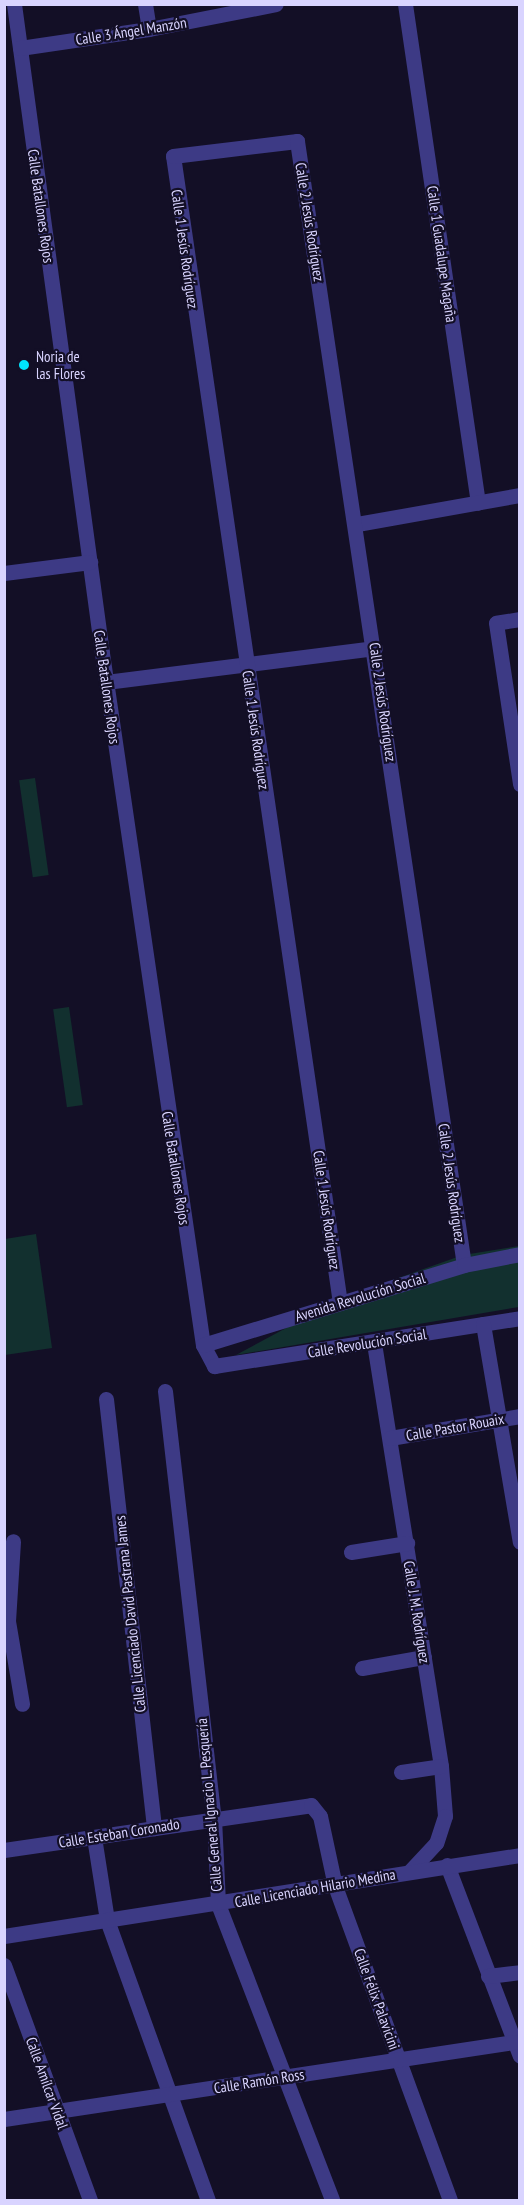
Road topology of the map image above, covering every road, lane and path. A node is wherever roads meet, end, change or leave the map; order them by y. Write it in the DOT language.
graph roads {
  1 [pos="14,4"];
  2 [pos="146,4"];
  3 [pos="276,4"];
  4 [pos="405,4"];
  5 [pos="149,29"];
  6 [pos="20,48"];
  7 [pos="173,156"];
  8 [pos="519,495"];
  9 [pos="478,503"];
  10 [pos="357,524"];
  11 [pos="90,562"];
  12 [pos="4,573"];
  13 [pos="519,619"];
  14 [pos="375,648"];
  15 [pos="247,663"];
  16 [pos="106,682"];
  17 [pos="519,783"];
  18 [pos="519,1254"];
  19 [pos="464,1265"];
  20 [pos="340,1303"];
  21 [pos="519,1318"];
  22 [pos="483,1324"];
  23 [pos="374,1343"];
  24 [pos="203,1345"];
  25 [pos="214,1366"];
  26 [pos="165,1391"];
  27 [pos="106,1399"];
  28 [pos="519,1416"];
  29 [pos="501,1419"];
  30 [pos="390,1438"];
  31 [pos="13,1541"];
  32 [pos="519,1542"];
  33 [pos="407,1543"];
  34 [pos="351,1552"];
  35 [pos="6,1622"];
  36 [pos="424,1657"];
  37 [pos="362,1668"];
  38 [pos="22,1704"];
  39 [pos="441,1766"];
  40 [pos="401,1772"];
  41 [pos="304,1803"];
  42 [pos="214,1818"];
  43 [pos="154,1828"];
  44 [pos="94,1837"];
  45 [pos="4,1850"];
  46 [pos="519,1855"];
  47 [pos="447,1865"];
  48 [pos="410,1871"];
  49 [pos="335,1886"];
  50 [pos="218,1904"];
  51 [pos="107,1920"];
  52 [pos="4,1936"];
  53 [pos="4,1965"];
  54 [pos="519,1972"];
  55 [pos="488,1976"];
  56 [pos="517,2049"];
  57 [pos="399,2060"];
  58 [pos="285,2077"];
  59 [pos="169,2095"];
  60 [pos="57,2110"];
  61 [pos="4,2119"];
  62 [pos="90,2200"];
  63 [pos="208,2200"];
  64 [pos="332,2200"];
  65 [pos="450,2200"];
  1 -- 6 [label="street, Calle Batallones Rojos"];
  2 -- 5 [label="street"];
  3 -- 5 [label="street, Calle 3 Ángel Manzón"];
  4 -- 9 [label="street, Calle 1 Guadalupe Magaña"];
  5 -- 6 [label="street, Calle 3 Ángel Manzón"];
  6 -- 11 [label="street, Calle Batallones Rojos"];
  7 -- 10 [label="street, Calle 2 Jesús Rodríguez"];
  7 -- 15 [label="street, Calle 1 Jesús Rodríguez"];
  8 -- 9 [label="street"];
  9 -- 10 [label="street"];
  10 -- 14 [label="street, Calle 2 Jesús Rodríguez"];
  11 -- 12 [label="street"];
  11 -- 16 [label="street, Calle Batallones Rojos"];
  13 -- 17 [label="street"];
  14 -- 15 [label="street"];
  14 -- 19 [label="street, Calle 2 Jesús Rodríguez"];
  15 -- 16 [label="street"];
  15 -- 20 [label="street, Calle 1 Jesús Rodríguez"];
  16 -- 24 [label="street, Calle Batallones Rojos"];
  18 -- 19 [label="street, Avenida Revolución Social"];
  19 -- 20 [label="street, Avenida Revolución Social"];
  20 -- 24 [label="street, Avenida Revolución Social"];
  21 -- 22 [label="street, Calle Revolución Social"];
  22 -- 23 [label="street, Calle Revolución Social"];
  22 -- 29 [label="street"];
  23 -- 25 [label="street, Calle Revolución Social"];
  23 -- 30 [label="street, Calle J. M. Rodríguez"];
  24 -- 25 [label="street, Calle Batallones Rojos"];
  26 -- 42 [label="street, Calle General Ignacio L. Pesquería"];
  27 -- 43 [label="street, Calle Licenciado David Pastrana James"];
  28 -- 29 [label="street, Calle Pastor Rouaix"];
  29 -- 30 [label="street, Calle Pastor Rouaix"];
  29 -- 32 [label="street"];
  30 -- 33 [label="street, Calle J. M. Rodríguez"];
  31 -- 35 [label="street"];
  33 -- 34 [label="street"];
  33 -- 36 [label="street, Calle J. M. Rodríguez"];
  35 -- 38 [label="street"];
  36 -- 37 [label="street"];
  36 -- 39 [label="street, Calle J. M. Rodríguez"];
  39 -- 40 [label="street"];
  39 -- 48 [label="street, Calle J. M. Rodríguez"];
  41 -- 42 [label="street, Calle Esteban Coronado"];
  41 -- 49 [label="street, Calle Félix Palavicini"];
  42 -- 43 [label="street, Calle Esteban Coronado"];
  42 -- 50 [label="street, Calle General Ignacio L. Pesquería"];
  43 -- 44 [label="street, Calle Esteban Coronado"];
  44 -- 45 [label="street, Calle Esteban Coronado"];
  44 -- 51 [label="street"];
  46 -- 47 [label="street, Calle Licenciado Hilario Medina"];
  47 -- 48 [label="street, Calle Licenciado Hilario Medina"];
  47 -- 55 [label="street"];
  48 -- 49 [label="street, Calle Licenciado Hilario Medina"];
  49 -- 50 [label="street, Calle Licenciado Hilario Medina"];
  49 -- 57 [label="street, Calle Félix Palavicini"];
  50 -- 51 [label="street, Calle Licenciado Hilario Medina"];
  50 -- 58 [label="street, Calle General Ignacio L. Pesquería"];
  51 -- 52 [label="street, Calle Licenciado Hilario Medina"];
  51 -- 59 [label="street"];
  53 -- 60 [label="street, Calle Amílcar Vidal"];
  54 -- 55 [label="street"];
  55 -- 56 [label="street"];
  56 -- 57 [label="street, Calle Ramón Ross"];
  57 -- 58 [label="street, Calle Ramón Ross"];
  57 -- 65 [label="street, Calle Félix Palavicini"];
  58 -- 59 [label="street, Calle Ramón Ross"];
  58 -- 64 [label="street, Calle General Ignacio L. Pesquería"];
  59 -- 60 [label="street, Calle Ramón Ross"];
  59 -- 63 [label="street"];
  60 -- 61 [label="street, Calle Ramón Ross"];
  60 -- 62 [label="street, Calle Amílcar Vidal"];
}
